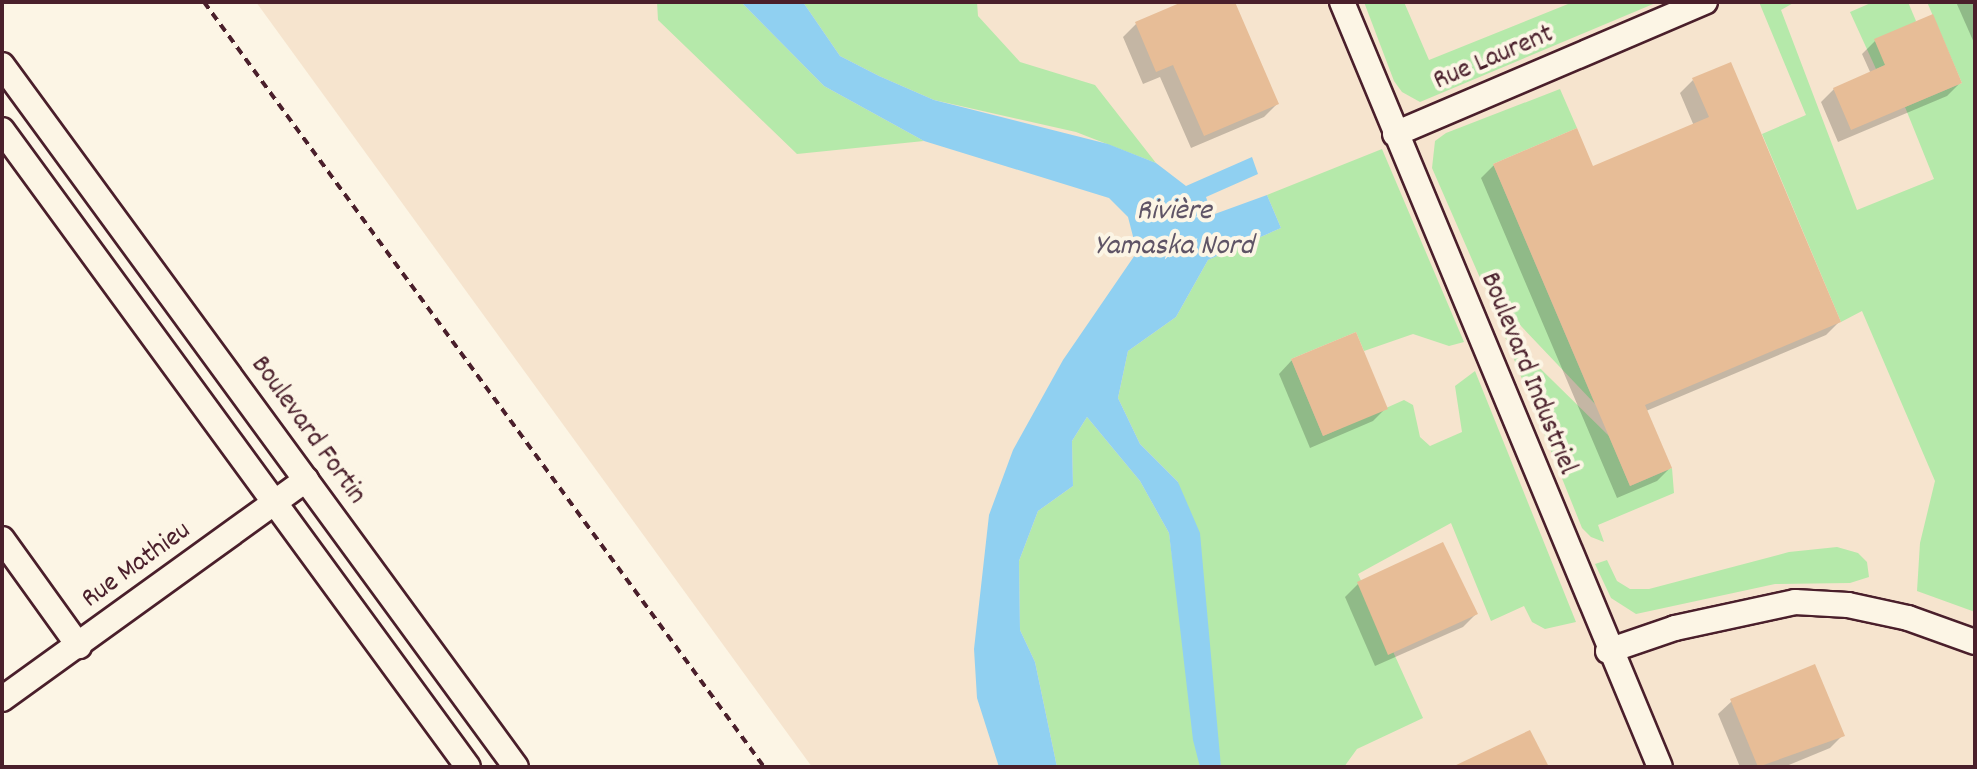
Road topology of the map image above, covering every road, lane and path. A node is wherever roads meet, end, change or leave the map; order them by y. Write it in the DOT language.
graph roads {
  1 [pos="204,2"];
  2 [pos="1342,2"];
  3 [pos="1705,2"];
  4 [pos="2,65"];
  5 [pos="2,130"];
  6 [pos="1395,134"];
  7 [pos="134,245"];
  8 [pos="104,269"];
  9 [pos="306,480"];
  10 [pos="275,502"];
  11 [pos="2,539"];
  12 [pos="1975,642"];
  13 [pos="79,646"];
  14 [pos="1608,651"];
  15 [pos="432,652"];
  16 [pos="400,674"];
  17 [pos="2,699"];
  18 [pos="468,767"];
  19 [pos="516,767"];
  20 [pos="764,767"];
  21 [pos="1660,767"];
  1 -- 20 [label="path"];
  2 -- 6 [label="street, Boulevard Industriel"];
  3 -- 6 [label="street, Rue Laurent"];
  4 -- 7 [label="street, Boulevard Fortin"];
  5 -- 8 [label="street"];
  6 -- 14 [label="street, Boulevard Industriel"];
  7 -- 8 [label="street"];
  7 -- 9 [label="street, Boulevard Fortin"];
  8 -- 10 [label="street"];
  9 -- 10 [label="street, Rue Mathieu"];
  9 -- 15 [label="street, Boulevard Fortin"];
  10 -- 13 [label="street, Rue Mathieu"];
  10 -- 16 [label="street"];
  11 -- 13 [label="street"];
  12 -- 14 [label="street"];
  13 -- 17 [label="street, Rue Mathieu"];
  14 -- 21 [label="street, Boulevard Industriel"];
  15 -- 16 [label="street"];
  15 -- 19 [label="street, Boulevard Fortin"];
  16 -- 18 [label="street"];
}
